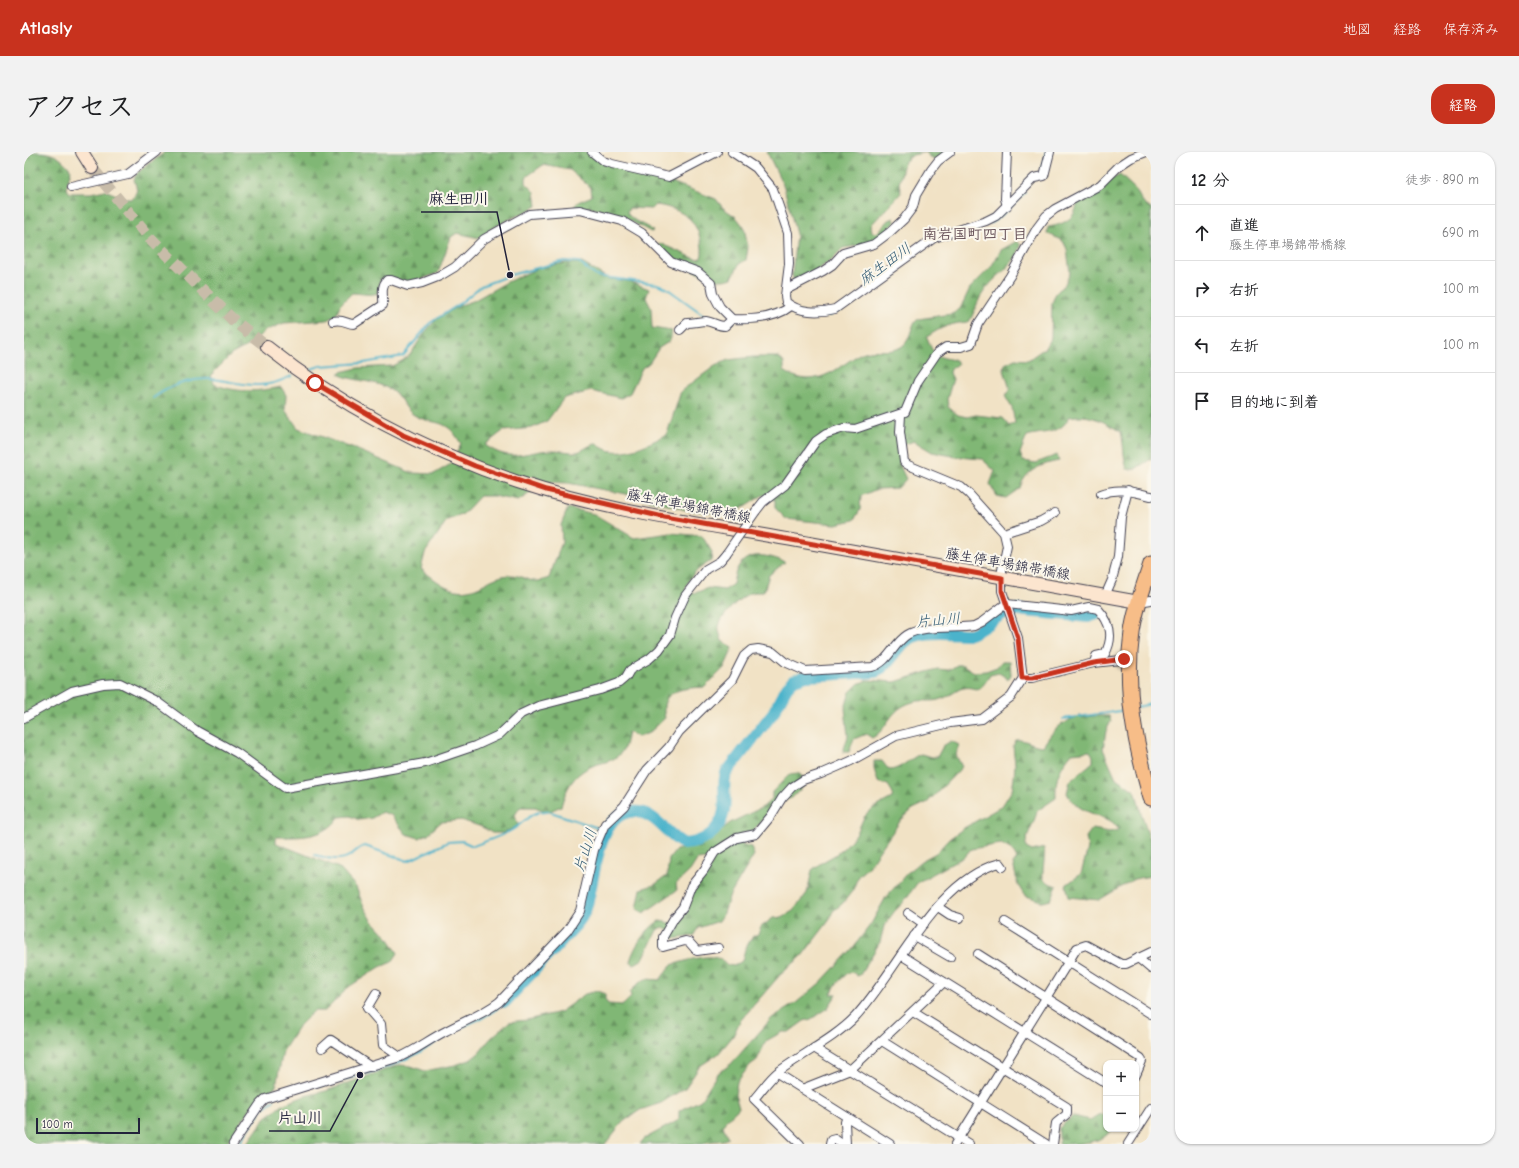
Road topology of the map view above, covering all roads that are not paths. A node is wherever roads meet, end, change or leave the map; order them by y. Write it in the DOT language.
graph roads {
  1 [pos="82,152"];
  2 [pos="157,152"];
  3 [pos="592,152"];
  4 [pos="717,152"];
  5 [pos="732,152"];
  6 [pos="950,152"];
  7 [pos="1007,152"];
  8 [pos="1050,152"];
  9 [pos="1146,152"];
  10 [pos="92,168"];
  11 [pos="71,187"];
  12 [pos="1007,206"];
  13 [pos="786,290"];
  14 [pos="791,306"];
  15 [pos="732,319"];
  16 [pos="333,321"];
  17 [pos="680,330"];
  18 [pos="267,348"];
  19 [pos="901,415"];
  20 [pos="1128,490"];
  21 [pos="1101,494"];
  22 [pos="1151,496"];
  23 [pos="1055,513"];
  24 [pos="1004,533"];
  25 [pos="1151,564"];
  26 [pos="1002,578"];
  27 [pos="1105,596"];
  28 [pos="1145,601"];
  29 [pos="1009,609"];
  30 [pos="1130,659"];
  31 [pos="1094,663"];
  32 [pos="1022,678"];
  33 [pos="24,718"];
  34 [pos="1151,798"];
  35 [pos="1003,867"];
  36 [pos="938,907"];
  37 [pos="908,913"];
  38 [pos="960,918"];
  39 [pos="1005,922"];
  40 [pos="924,924"];
  41 [pos="914,936"];
  42 [pos="718,948"];
  43 [pos="1151,952"];
  44 [pos="978,954"];
  45 [pos="901,955"];
  46 [pos="950,957"];
  47 [pos="1138,958"];
  48 [pos="1069,962"];
  49 [pos="1151,969"];
  50 [pos="944,982"];
  51 [pos="376,993"];
  52 [pos="1046,998"];
  53 [pos="913,1012"];
  54 [pos="1151,1014"];
  55 [pos="1025,1032"];
  56 [pos="882,1041"];
  57 [pos="322,1048"];
  58 [pos="814,1048"];
  59 [pos="400,1057"];
  60 [pos="1139,1065"];
  61 [pos="371,1067"];
  62 [pos="1003,1068"];
  63 [pos="850,1070"];
  64 [pos="777,1073"];
  65 [pos="1103,1081"];
  66 [pos="802,1089"];
  67 [pos="981,1103"];
  68 [pos="1151,1108"];
  69 [pos="847,1117"];
  70 [pos="957,1141"];
  71 [pos="233,1144"];
  72 [pos="800,1144"];
  73 [pos="830,1144"];
  74 [pos="842,1144"];
  75 [pos="846,1144"];
  76 [pos="890,1144"];
  77 [pos="969,1144"];
  78 [pos="1046,1144"];
  79 [pos="1053,1144"];
  80 [pos="1128,1144"];
  1 -- 10 [label="main road"];
  2 -- 11 [label="street"];
  3 -- 4 [label="street"];
  5 -- 13 [label="street"];
  6 -- 13 [label="street"];
  7 -- 12 [label="street"];
  8 -- 12 [label="street"];
  9 -- 19 [label="street"];
  12 -- 14 [label="street"];
  13 -- 14 [label="street"];
  14 -- 15 [label="street"];
  15 -- 16 [label="street"];
  15 -- 17 [label="street"];
  18 -- 26 [label="main road, 藤生停車場錦帯橋線"];
  19 -- 24 [label="street"];
  19 -- 33 [label="street, bridge"];
  20 -- 21 [label="street"];
  20 -- 22 [label="street"];
  20 -- 27 [label="street"];
  23 -- 24 [label="street"];
  24 -- 26 [label="street"];
  25 -- 28 [label="highway"];
  26 -- 27 [label="main road, 藤生停車場錦帯橋線"];
  26 -- 29 [label="street"];
  27 -- 28 [label="main road, 藤生停車場錦帯橋線"];
  28 -- 30 [label="highway"];
  29 -- 31 [label="street"];
  29 -- 32 [label="street"];
  29 -- 59 [label="street"];
  30 -- 31 [label="street"];
  30 -- 34 [label="highway"];
  31 -- 32 [label="street"];
  32 -- 42 [label="street"];
  35 -- 36 [label="street"];
  36 -- 38 [label="street"];
  36 -- 40 [label="street"];
  37 -- 40 [label="street"];
  39 -- 48 [label="street"];
  40 -- 41 [label="street"];
  41 -- 45 [label="street"];
  41 -- 46 [label="street"];
  43 -- 47 [label="street"];
  44 -- 52 [label="street"];
  45 -- 50 [label="street"];
  45 -- 58 [label="street"];
  47 -- 48 [label="street"];
  47 -- 49 [label="street"];
  48 -- 52 [label="street"];
  48 -- 54 [label="street"];
  50 -- 53 [label="street"];
  50 -- 55 [label="street"];
  51 -- 59 [label="street"];
  52 -- 55 [label="street"];
  52 -- 60 [label="street"];
  53 -- 56 [label="street"];
  53 -- 62 [label="street"];
  55 -- 62 [label="street"];
  55 -- 65 [label="street"];
  56 -- 63 [label="street"];
  56 -- 67 [label="street"];
  57 -- 61 [label="street"];
  58 -- 63 [label="street"];
  58 -- 64 [label="street"];
  59 -- 61 [label="street"];
  61 -- 71 [label="street"];
  62 -- 67 [label="street"];
  62 -- 79 [label="street"];
  63 -- 66 [label="street"];
  63 -- 70 [label="street"];
  64 -- 66 [label="street"];
  64 -- 72 [label="street"];
  66 -- 69 [label="street"];
  67 -- 70 [label="street"];
  67 -- 78 [label="street"];
  68 -- 80 [label="street"];
  69 -- 75 [label="street"];
  69 -- 76 [label="street"];
  70 -- 77 [label="street"];
  73 -- 74 [label="street"];
}
